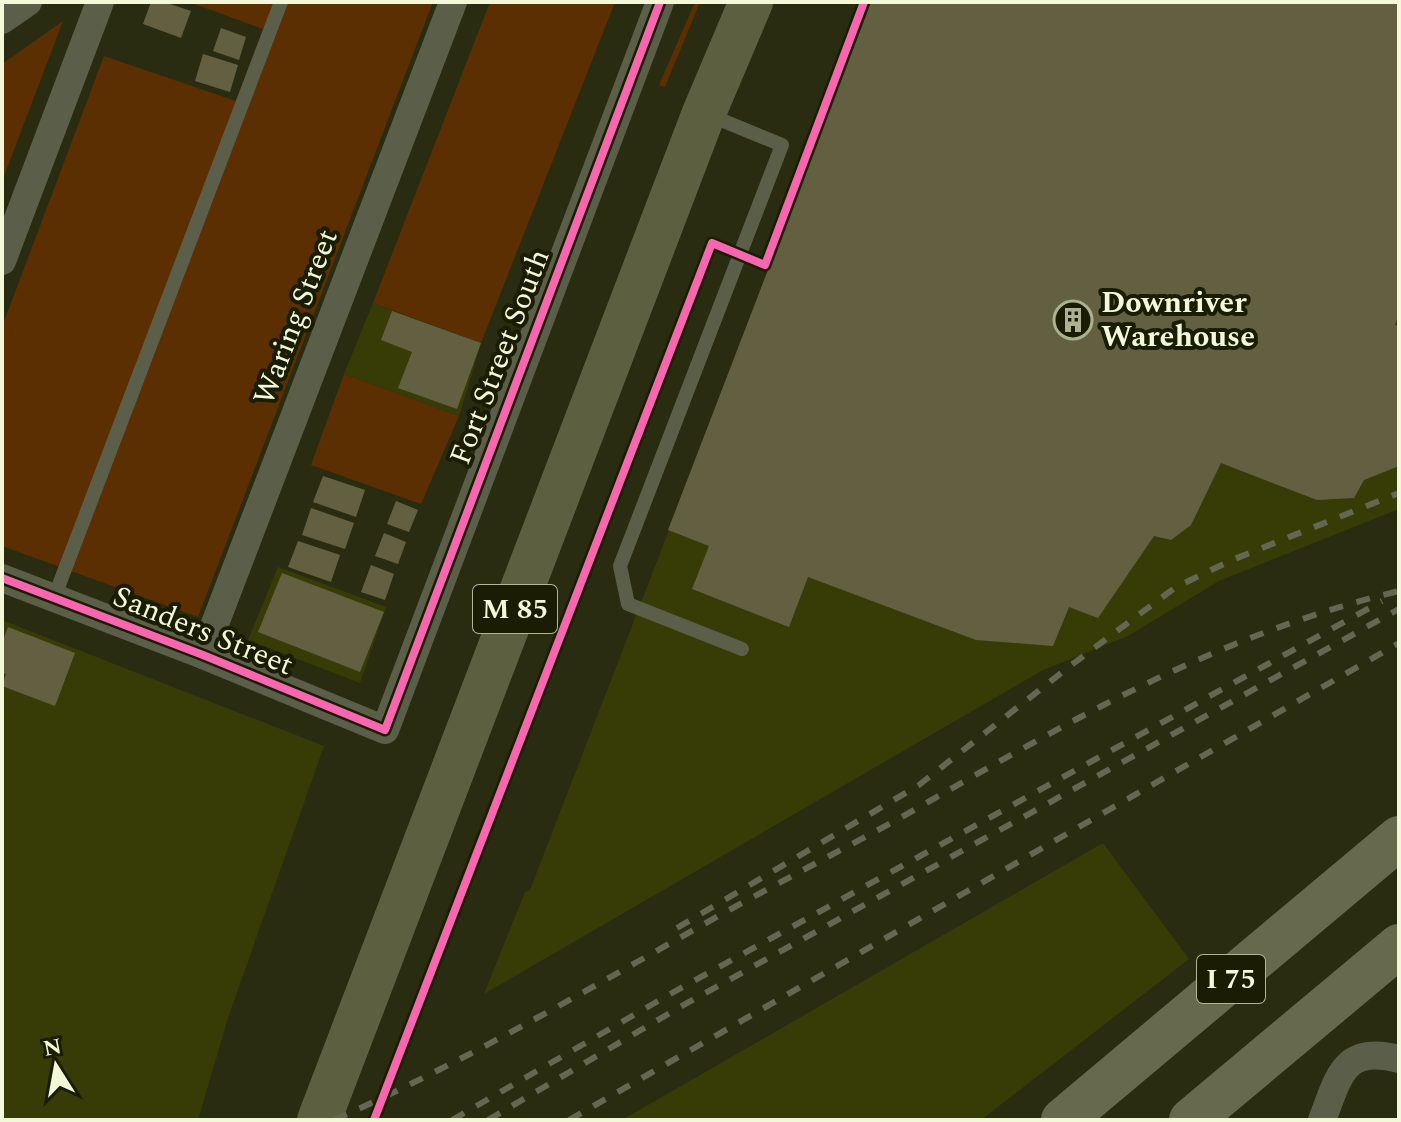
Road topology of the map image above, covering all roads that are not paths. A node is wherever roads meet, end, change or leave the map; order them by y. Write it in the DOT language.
graph roads {
  1 [pos="28,2"];
  2 [pos="100,2"];
  3 [pos="281,2"];
  4 [pos="453,2"];
  5 [pos="660,2"];
  6 [pos="751,2"];
  7 [pos="2,20"];
  8 [pos="704,113"];
  9 [pos="2,261"];
  10 [pos="2,578"];
  11 [pos="54,598"];
  12 [pos="742,649"];
  13 [pos="203,655"];
  14 [pos="385,730"];
  15 [pos="1399,838"];
  16 [pos="1399,946"];
  17 [pos="1399,1059"];
  18 [pos="319,1120"];
  19 [pos="1063,1120"];
  20 [pos="1191,1120"];
  21 [pos="1322,1120"];
  1 -- 7 [label="street"];
  2 -- 9 [label="street"];
  3 -- 11 [label="lane"];
  4 -- 13 [label="street, Waring Street"];
  5 -- 14 [label="street, Fort Street South"];
  6 -- 8 [label="main road, M 85"];
  8 -- 12 [label="lane"];
  8 -- 18 [label="main road, M 85"];
  10 -- 11 [label="street, Sanders Street"];
  11 -- 13 [label="street, Sanders Street"];
  13 -- 14 [label="street, Sanders Street"];
  15 -- 19 [label="highway, I 75"];
  16 -- 20 [label="highway, I 75"];
  17 -- 21 [label="street"];
}
